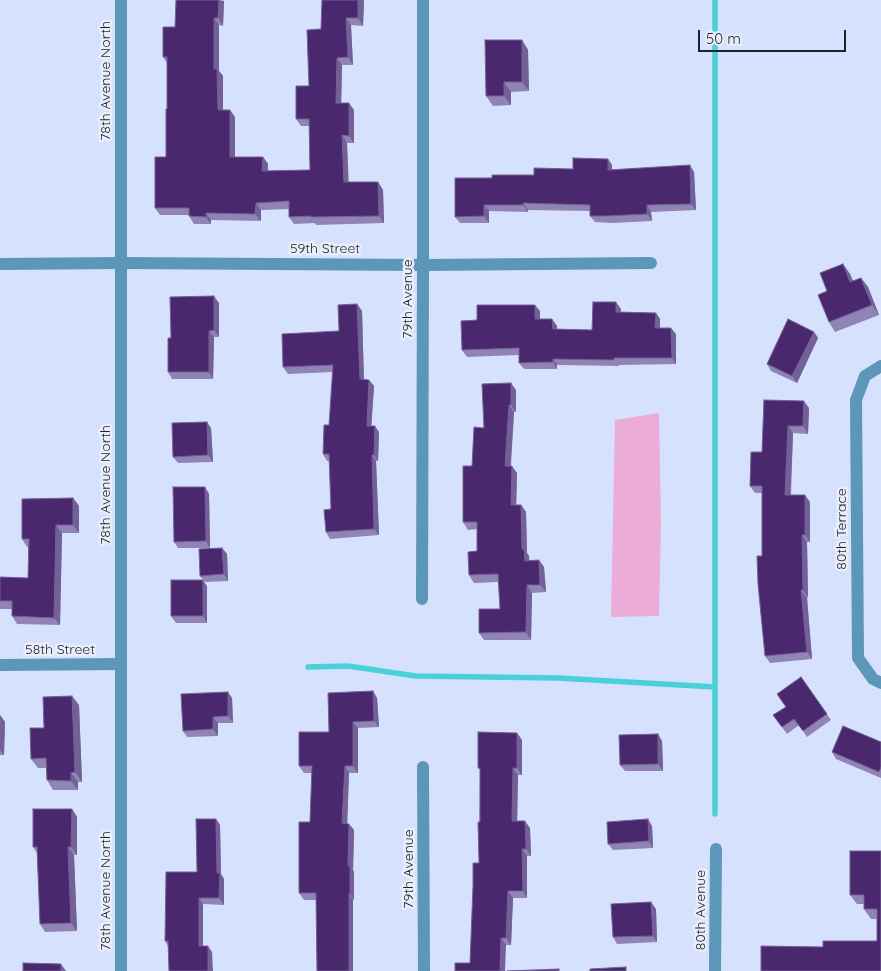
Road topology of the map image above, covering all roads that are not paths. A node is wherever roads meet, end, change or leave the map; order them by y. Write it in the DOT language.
graph roads {
  1 [pos="121,0"];
  2 [pos="423,0"];
  3 [pos="122,263"];
  4 [pos="0,264"];
  5 [pos="651,264"];
  6 [pos="423,265"];
  7 [pos="881,366"];
  8 [pos="422,599"];
  9 [pos="120,664"];
  10 [pos="0,665"];
  11 [pos="877,681"];
  12 [pos="423,767"];
  13 [pos="716,849"];
  14 [pos="121,971"];
  15 [pos="424,971"];
  16 [pos="715,971"];
  1 -- 3 [label="street, 78th Avenue North"];
  2 -- 6 [label="street, 79th Avenue"];
  3 -- 4 [label="street, 59th Street"];
  3 -- 6 [label="street, 59th Street"];
  3 -- 9 [label="street, 78th Avenue North"];
  5 -- 6 [label="street, 59th Street"];
  6 -- 8 [label="street, 79th Avenue"];
  7 -- 11 [label="street, 80th Terrace"];
  9 -- 10 [label="street, 58th Street"];
  9 -- 14 [label="street, 78th Avenue North"];
  12 -- 15 [label="street, 79th Avenue"];
  13 -- 16 [label="street, 80th Avenue"];
}
